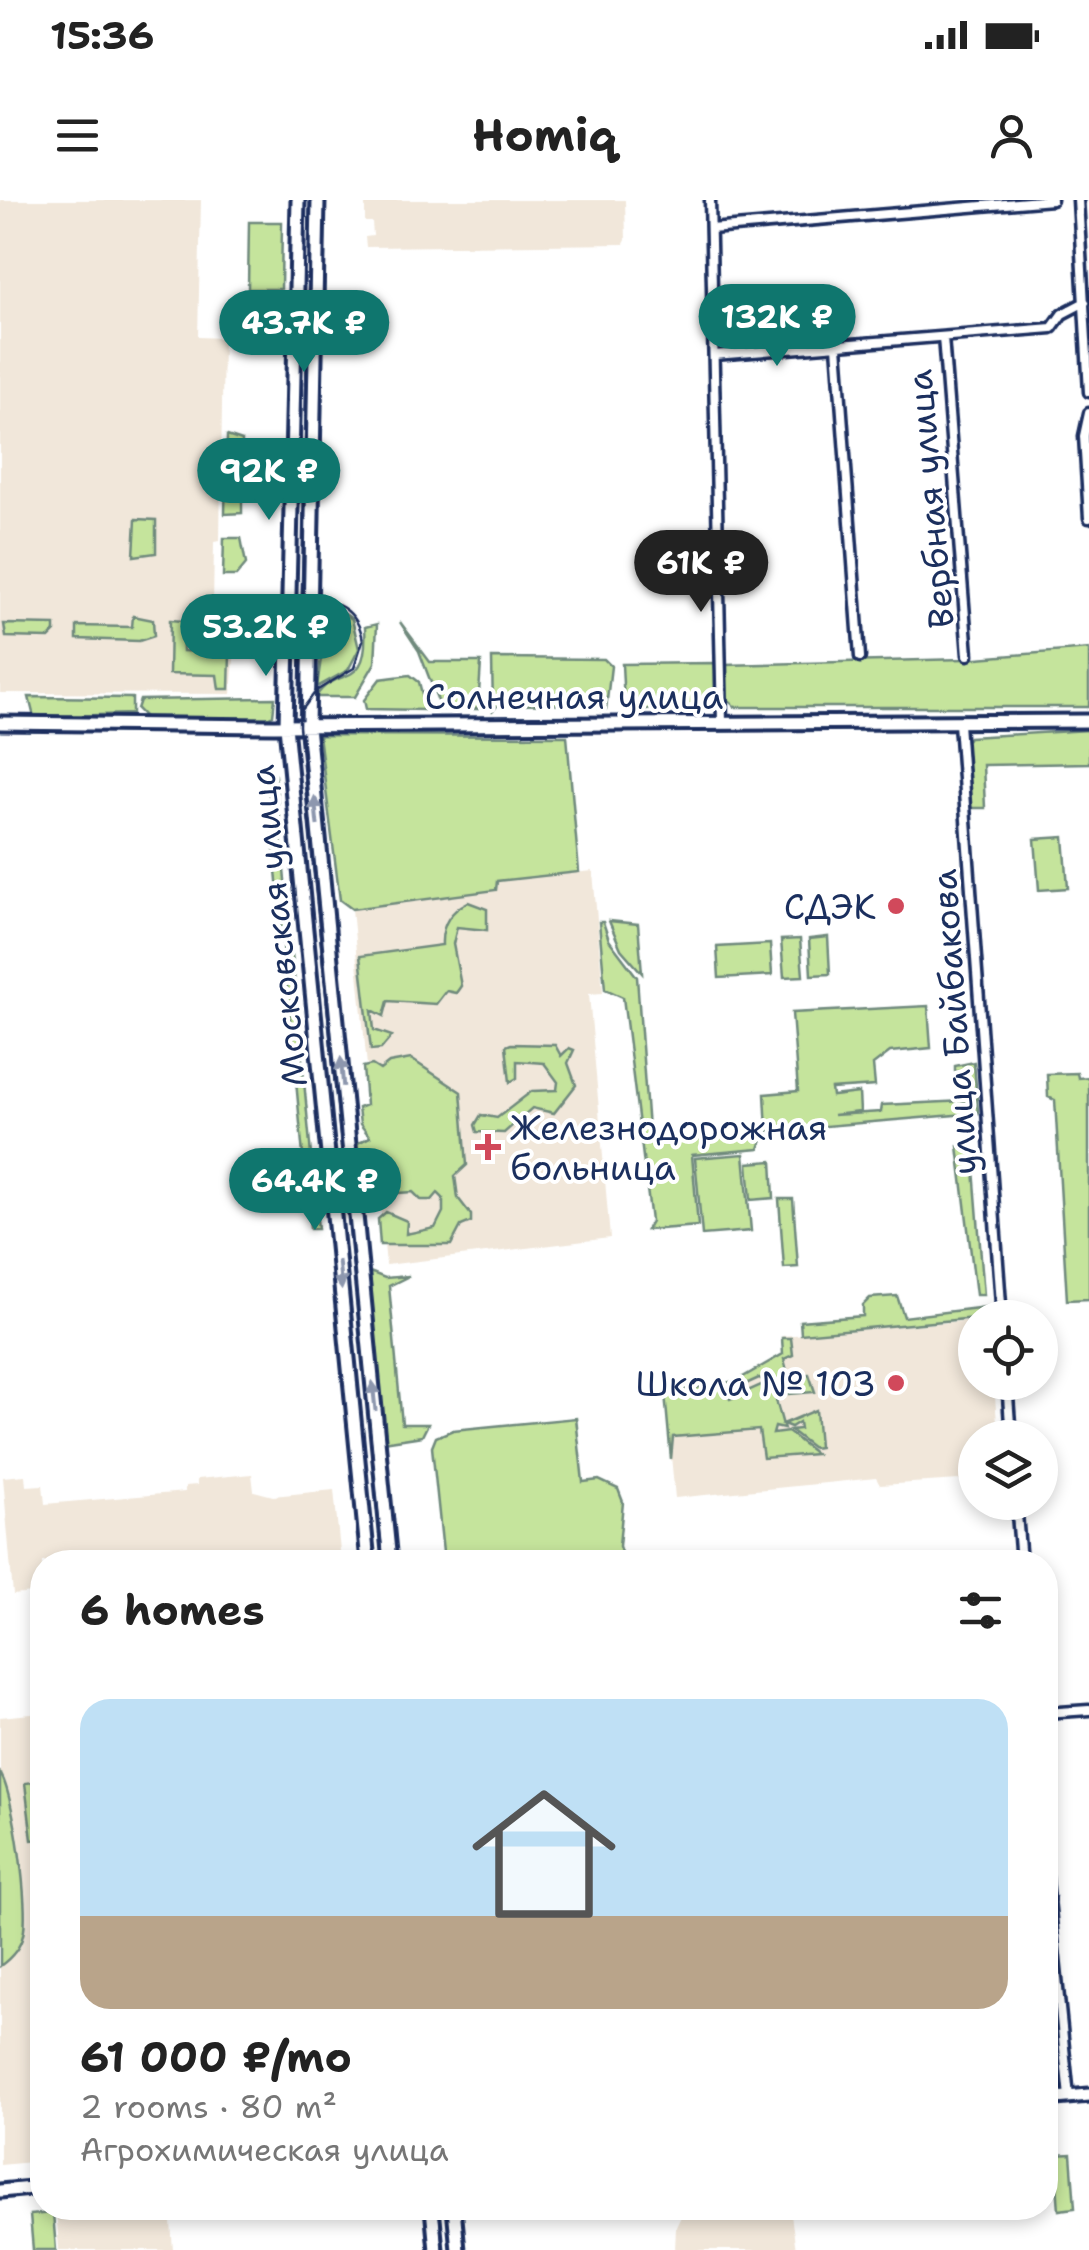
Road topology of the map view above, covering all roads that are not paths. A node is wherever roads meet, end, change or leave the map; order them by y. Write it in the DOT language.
graph roads {
  1 [pos="298,200"];
  2 [pos="318,200"];
  3 [pos="710,200"];
  4 [pos="1052,200"];
  5 [pos="1078,200"];
  6 [pos="711,229"];
  7 [pos="1087,303"];
  8 [pos="943,337"];
  9 [pos="836,346"];
  10 [pos="714,355"];
  11 [pos="294,374"];
  12 [pos="315,374"];
  13 [pos="1089,392"];
  14 [pos="293,401"];
  15 [pos="314,402"];
  16 [pos="1089,413"];
  17 [pos="1087,435"];
  18 [pos="1089,518"];
  19 [pos="968,655"];
  20 [pos="860,657"];
  21 [pos="1089,721"];
  22 [pos="722,722"];
  23 [pos="0,723"];
  24 [pos="959,724"];
  25 [pos="286,726"];
  26 [pos="308,726"];
  27 [pos="324,897"];
  28 [pos="303,899"];
  29 [pos="326,915"];
  30 [pos="304,916"];
  31 [pos="1001,1300"];
  32 [pos="378,1444"];
  33 [pos="357,1445"];
  34 [pos="380,1460"];
  35 [pos="358,1462"];
  36 [pos="1018,1520"];
  37 [pos="367,1550"];
  38 [pos="389,1550"];
  39 [pos="1020,1550"];
  40 [pos="1089,1710"];
  41 [pos="1058,1712"];
  42 [pos="1058,1983"];
  43 [pos="1089,2096"];
  44 [pos="1070,2097"];
  45 [pos="1058,2098"];
  46 [pos="30,2188"];
  47 [pos="0,2190"];
  48 [pos="433,2220"];
  49 [pos="455,2220"];
  50 [pos="436,2250"];
  51 [pos="458,2250"];
  1 -- 11 [label="street, Московская улица"];
  2 -- 12 [label="street, Московская улица"];
  3 -- 6 [label="street"];
  4 -- 6 [label="street"];
  5 -- 7 [label="street"];
  6 -- 10 [label="street"];
  7 -- 8 [label="street"];
  7 -- 13 [label="street"];
  8 -- 9 [label="street"];
  8 -- 19 [label="street, Вербная улица"];
  9 -- 10 [label="street"];
  9 -- 20 [label="street"];
  10 -- 22 [label="street"];
  11 -- 12 [label="street"];
  11 -- 14 [label="street, Московская улица"];
  12 -- 15 [label="street, Московская улица"];
  14 -- 15 [label="street"];
  14 -- 25 [label="street, Московская улица"];
  15 -- 26 [label="street, Московская улица"];
  16 -- 17 [label="street"];
  17 -- 18 [label="street"];
  21 -- 24 [label="street, Солнечная улица"];
  22 -- 24 [label="street, Солнечная улица"];
  22 -- 26 [label="street, Солнечная улица"];
  23 -- 25 [label="street, Солнечная улица"];
  24 -- 31 [label="street, улица Байбакова"];
  25 -- 26 [label="street, Солнечная улица"];
  25 -- 28 [label="street, Московская улица"];
  27 -- 26 [label="street, Московская улица, one-way"];
  27 -- 28 [label="street"];
  27 -- 29 [label="street, Московская улица"];
  28 -- 30 [label="street, Московская улица"];
  29 -- 30 [label="street"];
  32 -- 29 [label="street, Московская улица, one-way"];
  30 -- 33 [label="street, Московская улица, one-way"];
  32 -- 33 [label="street"];
  32 -- 34 [label="street, Московская улица"];
  33 -- 35 [label="street, Московская улица"];
  34 -- 35 [label="street"];
  34 -- 38 [label="street, Московская улица"];
  35 -- 37 [label="street, Московская улица"];
  36 -- 39 [label="street"];
  40 -- 41 [label="street"];
  42 -- 44 [label="street"];
  43 -- 44 [label="street"];
  44 -- 45 [label="street"];
  46 -- 47 [label="street"];
  48 -- 50 [label="street"];
  49 -- 51 [label="street"];
}
